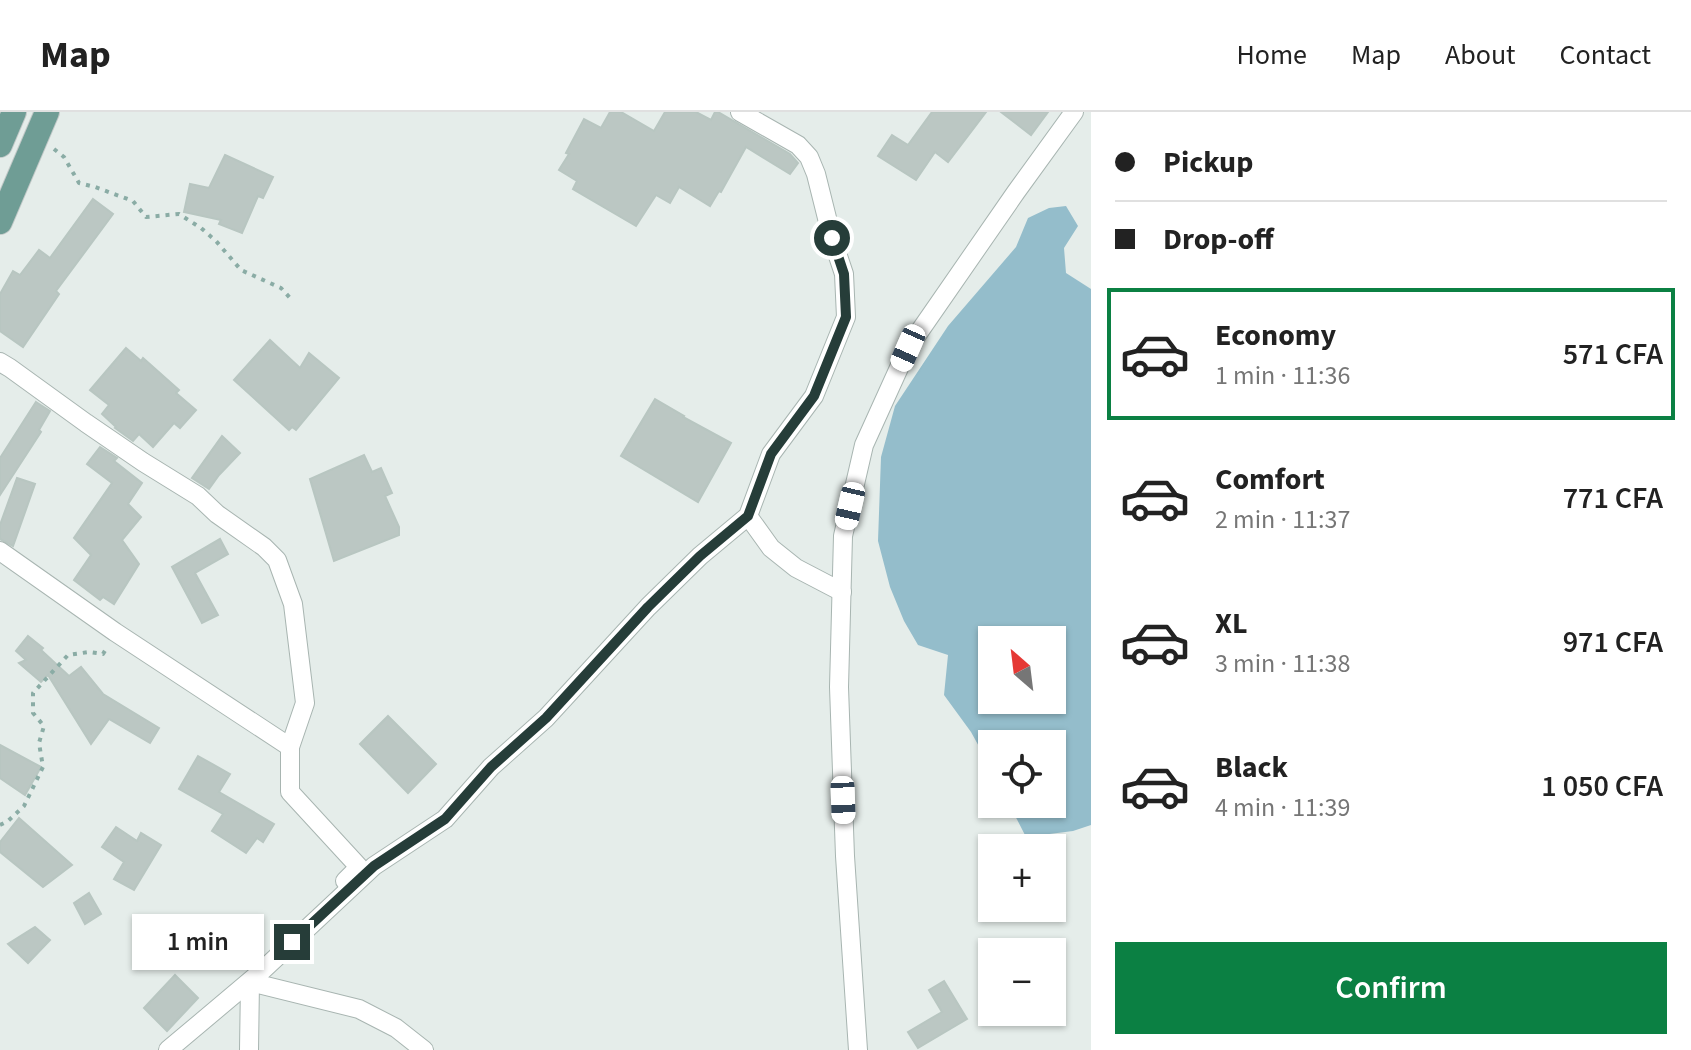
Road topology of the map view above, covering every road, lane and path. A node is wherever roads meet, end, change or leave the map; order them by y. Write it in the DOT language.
graph roads {
  1 [pos="14,112"];
  2 [pos="740,112"];
  3 [pos="1074,112"];
  4 [pos="42,123"];
  5 [pos="0,145"];
  6 [pos="0,222"];
  7 [pos="290,298"];
  8 [pos="0,362"];
  9 [pos="748,516"];
  10 [pos="0,551"];
  11 [pos="842,592"];
  12 [pos="115,632"];
  13 [pos="290,747"];
  14 [pos="0,825"];
  15 [pos="250,982"];
  16 [pos="168,1050"];
  17 [pos="249,1050"];
  18 [pos="424,1050"];
  19 [pos="858,1050"];
  1 -- 5 [label="main road"];
  2 -- 9 [label="street"];
  3 -- 11 [label="street"];
  4 -- 6 [label="main road"];
  4 -- 7 [label="path"];
  8 -- 13 [label="street"];
  9 -- 11 [label="street"];
  9 -- 15 [label="street"];
  10 -- 12 [label="street"];
  11 -- 19 [label="street"];
  12 -- 13 [label="street"];
  12 -- 14 [label="path"];
  13 -- 15 [label="street"];
  15 -- 16 [label="street"];
  15 -- 17 [label="street"];
  15 -- 18 [label="street"];
}
